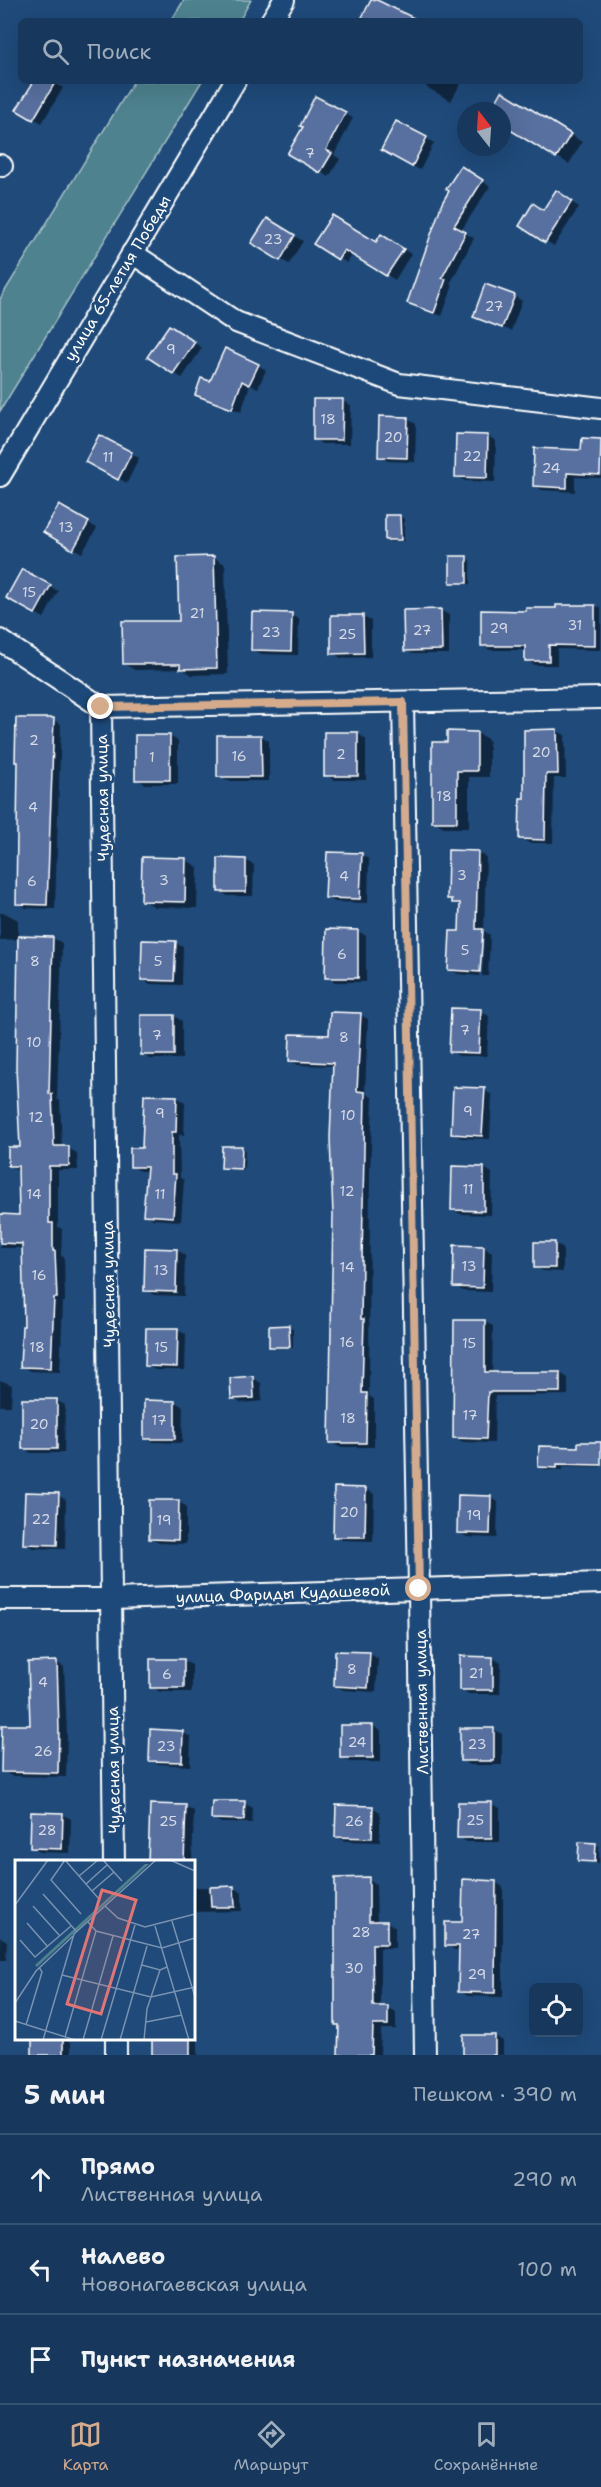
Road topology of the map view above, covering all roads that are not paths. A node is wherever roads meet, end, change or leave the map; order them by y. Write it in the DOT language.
graph roads {
  1 [pos="284,0"];
  2 [pos="273,18"];
  3 [pos="234,84"];
  4 [pos="132,253"];
  5 [pos="601,408"];
  6 [pos="0,476"];
  7 [pos="0,640"];
  8 [pos="601,698"];
  9 [pos="403,702"];
  10 [pos="101,707"];
  11 [pos="601,1583"];
  12 [pos="419,1589"];
  13 [pos="0,1599"];
  14 [pos="112,1599"];
  15 [pos="114,1860"];
  16 [pos="425,2055"];
  1 -- 2 [label="street"];
  3 -- 4 [label="street, улица 65-летия Победы"];
  4 -- 5 [label="street"];
  4 -- 6 [label="street, улица 65-летия Победы"];
  7 -- 10 [label="street"];
  8 -- 9 [label="street"];
  9 -- 10 [label="street"];
  9 -- 12 [label="street, Лиственная улица"];
  10 -- 14 [label="street, Чудесная улица"];
  11 -- 12 [label="street, улица Фариды Кудашевой"];
  12 -- 14 [label="street, улица Фариды Кудашевой"];
  12 -- 16 [label="street, Лиственная улица"];
  13 -- 14 [label="street, улица Фариды Кудашевой"];
  14 -- 15 [label="street, Чудесная улица"];
}
